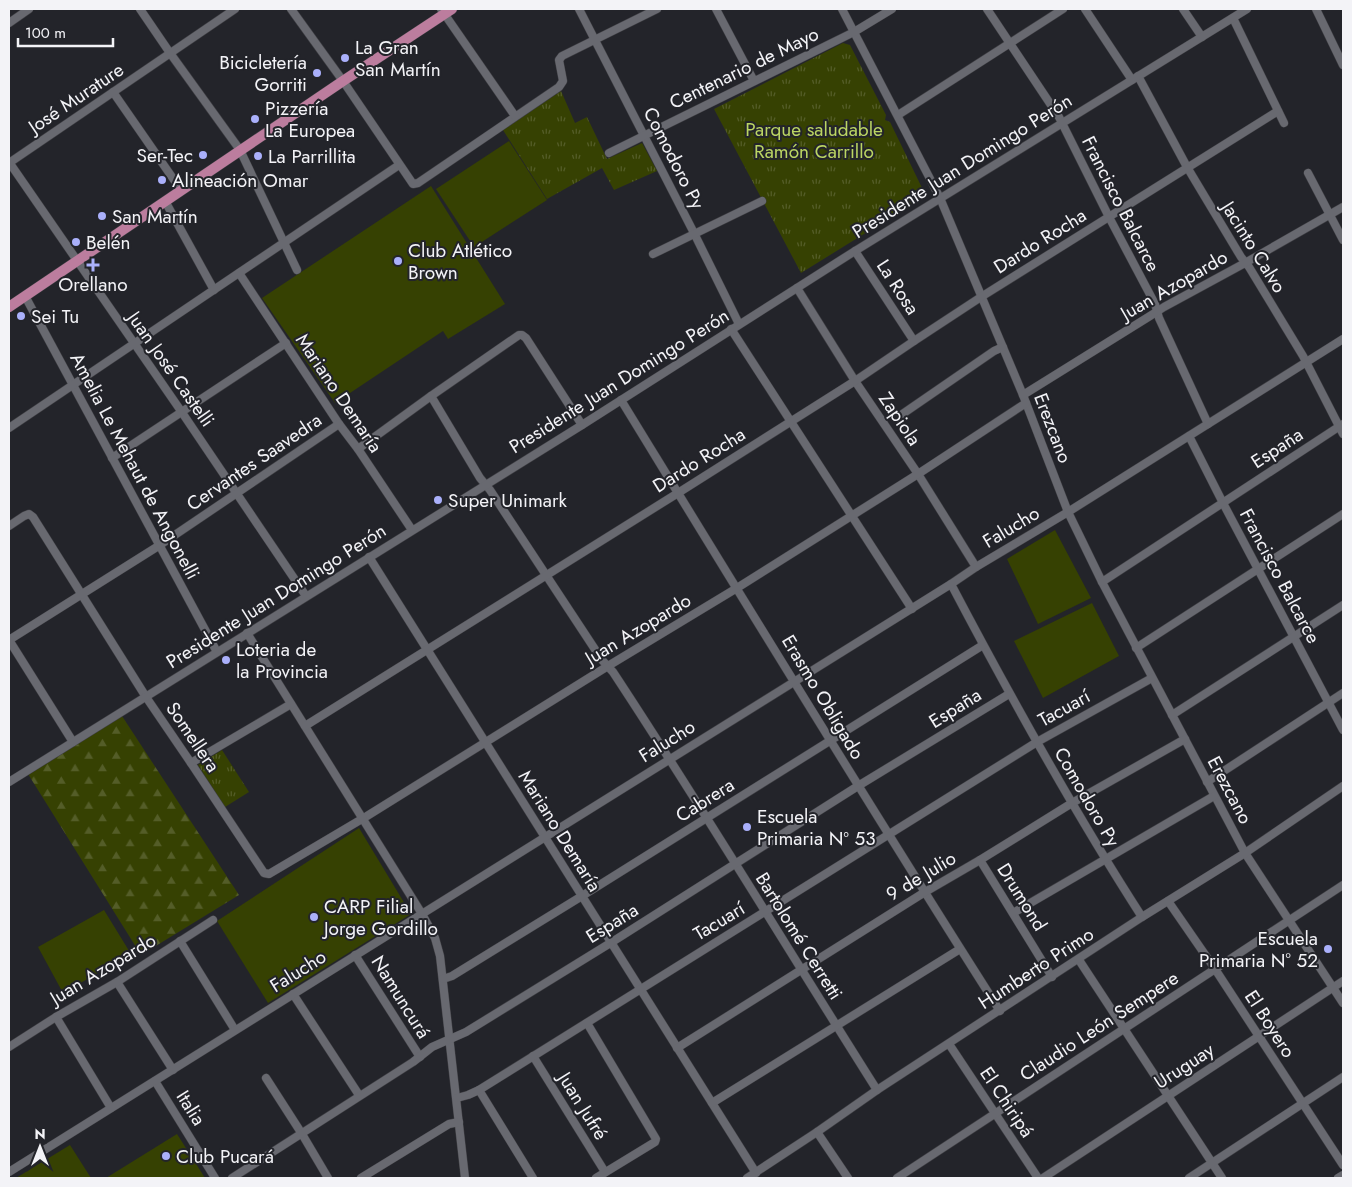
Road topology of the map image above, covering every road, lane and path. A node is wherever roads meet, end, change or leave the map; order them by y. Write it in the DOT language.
graph roads {
  1 [pos="29,9"];
  2 [pos="140,9"];
  3 [pos="236,9"];
  4 [pos="291,9"];
  5 [pos="579,9"];
  6 [pos="657,9"];
  7 [pos="716,9"];
  8 [pos="842,9"];
  9 [pos="892,9"];
  10 [pos="987,9"];
  11 [pos="1063,9"];
  12 [pos="1085,9"];
  13 [pos="1183,9"];
  14 [pos="1247,9"];
  15 [pos="1316,9"];
  16 [pos="446,11"];
  17 [pos="1233,18"];
  18 [pos="9,23"];
  19 [pos="854,32"];
  20 [pos="1202,37"];
  21 [pos="594,41"];
  22 [pos="1010,42"];
  23 [pos="170,53"];
  24 [pos="1343,65"];
  25 [pos="1135,78"];
  26 [pos="342,81"];
  27 [pos="754,81"];
  28 [pos="113,92"];
  29 [pos="1278,111"];
  30 [pos="898,115"];
  31 [pos="515,116"];
  32 [pos="1062,123"];
  33 [pos="1284,123"];
  34 [pos="644,136"];
  35 [pos="240,150"];
  36 [pos="609,153"];
  37 [pos="9,162"];
  38 [pos="399,165"];
  39 [pos="1186,167"];
  40 [pos="1308,173"];
  41 [pos="181,190"];
  42 [pos="940,198"];
  43 [pos="165,201"];
  44 [pos="762,201"];
  45 [pos="1343,208"];
  46 [pos="1330,215"];
  47 [pos="1109,217"];
  48 [pos="694,233"];
  49 [pos="1343,240"];
  50 [pos="284,243"];
  51 [pos="855,251"];
  52 [pos="653,254"];
  53 [pos="77,260"];
  54 [pos="1246,263"];
  55 [pos="297,270"];
  56 [pos="239,273"];
  57 [pos="797,288"];
  58 [pos="214,290"];
  59 [pos="25,296"];
  60 [pos="982,297"];
  61 [pos="9,306"];
  62 [pos="1157,311"];
  63 [pos="739,324"];
  64 [pos="731,329"];
  65 [pos="1343,339"];
  66 [pos="914,341"];
  67 [pos="286,343"];
  68 [pos="134,344"];
  69 [pos="1003,347"];
  70 [pos="1306,362"];
  71 [pos="855,380"];
  72 [pos="73,385"];
  73 [pos="1023,395"];
  74 [pos="432,396"];
  75 [pos="621,400"];
  76 [pos="1026,403"];
  77 [pos="181,411"];
  78 [pos="901,414"];
  79 [pos="790,421"];
  80 [pos="339,424"];
  81 [pos="1208,424"];
  82 [pos="582,425"];
  83 [pos="9,428"];
  84 [pos="1342,428"];
  85 [pos="1190,436"];
  86 [pos="358,449"];
  87 [pos="112,458"];
  88 [pos="918,474"];
  89 [pos="485,484"];
  90 [pos="678,493"];
  91 [pos="237,494"];
  92 [pos="1223,503"];
  93 [pos="1068,512"];
  94 [pos="1343,514"];
  95 [pos="9,515"];
  96 [pos="850,516"];
  97 [pos="11,524"];
  98 [pos="412,530"];
  99 [pos="160,545"];
  100 [pos="369,557"];
  101 [pos="976,568"];
  102 [pos="1258,570"];
  103 [pos="546,574"];
  104 [pos="1102,582"];
  105 [pos="951,584"];
  106 [pos="737,588"];
  107 [pos="81,594"];
  108 [pos="306,596"];
  109 [pos="1343,605"];
  110 [pos="912,609"];
  111 [pos="248,633"];
  112 [pos="1294,637"];
  113 [pos="9,640"];
  114 [pos="983,645"];
  115 [pos="1136,648"];
  116 [pos="427,649"];
  117 [pos="217,652"];
  118 [pos="608,666"];
  119 [pos="1152,678"];
  120 [pos="795,682"];
  121 [pos="1343,693"];
  122 [pos="1009,694"];
  123 [pos="146,697"];
  124 [pos="1328,703"];
  125 [pos="291,704"];
  126 [pos="1172,715"];
  127 [pos="304,726"];
  128 [pos="1343,730"];
  129 [pos="1185,739"];
  130 [pos="830,740"];
  131 [pos="73,742"];
  132 [pos="485,742"];
  133 [pos="1037,742"];
  134 [pos="670,758"];
  135 [pos="192,763"];
  136 [pos="9,782"];
  137 [pos="1207,782"];
  138 [pos="858,786"];
  139 [pos="1343,786"];
  140 [pos="1214,796"];
  141 [pos="1072,803"];
  142 [pos="362,818"];
  143 [pos="707,818"];
  144 [pos="889,834"];
  145 [pos="545,836"];
  146 [pos="1245,853"];
  147 [pos="980,860"];
  148 [pos="1105,860"];
  149 [pos="735,865"];
  150 [pos="264,872"];
  151 [pos="1343,885"];
  152 [pos="925,892"];
  153 [pos="582,896"];
  154 [pos="1168,901"];
  155 [pos="765,912"];
  156 [pos="1013,913"];
  157 [pos="422,914"];
  158 [pos="1142,917"];
  159 [pos="213,920"];
  160 [pos="1290,920"];
  161 [pos="180,941"];
  162 [pos="612,942"];
  163 [pos="960,949"];
  164 [pos="356,955"];
  165 [pos="1079,960"];
  166 [pos="1215,969"];
  167 [pos="801,970"];
  168 [pos="1052,977"];
  169 [pos="443,979"];
  170 [pos="1343,981"];
  171 [pos="117,982"];
  172 [pos="640,988"];
  173 [pos="1333,988"];
  174 [pos="293,994"];
  175 [pos="1343,1003"];
  176 [pos="1000,1011"];
  177 [pos="56,1017"];
  178 [pos="586,1023"];
  179 [pos="837,1026"];
  180 [pos="235,1030"];
  181 [pos="1124,1030"];
  182 [pos="1259,1037"];
  183 [pos="450,1039"];
  184 [pos="949,1044"];
  185 [pos="9,1047"];
  186 [pos="678,1048"];
  187 [pos="533,1056"];
  188 [pos="420,1057"];
  189 [pos="173,1070"];
  190 [pos="1343,1077"];
  191 [pos="266,1078"];
  192 [pos="155,1081"];
  193 [pos="479,1090"];
  194 [pos="878,1090"];
  195 [pos="359,1095"];
  196 [pos="1168,1097"];
  197 [pos="457,1098"];
  198 [pos="712,1103"];
  199 [pos="1302,1104"];
  200 [pos="111,1108"];
  201 [pos="996,1114"];
  202 [pos="459,1122"];
  203 [pos="817,1132"];
  204 [pos="302,1134"];
  205 [pos="1212,1163"];
  206 [pos="1343,1165"];
  207 [pos="9,1172"];
  208 [pos="605,1172"];
  209 [pos="756,1173"];
  210 [pos="1343,1175"];
  211 [pos="216,1178"];
  212 [pos="232,1178"];
  213 [pos="328,1178"];
  214 [pos="361,1178"];
  215 [pos="465,1178"];
  216 [pos="533,1178"];
  217 [pos="596,1178"];
  218 [pos="747,1178"];
  219 [pos="848,1178"];
  220 [pos="897,1178"];
  221 [pos="1038,1178"];
  222 [pos="1043,1178"];
  223 [pos="1189,1178"];
  224 [pos="1222,1178"];
  225 [pos="1338,1178"];
  1 -- 18 [label="street"];
  2 -- 23 [label="street"];
  3 -- 23 [label="street, José Murature"];
  4 -- 26 [label="street"];
  5 -- 21 [label="street, Comodoro Py"];
  6 -- 21 [label="street"];
  7 -- 27 [label="street"];
  8 -- 19 [label="street, Erezcano"];
  9 -- 19 [label="street, Centenario de Mayo"];
  10 -- 22 [label="street, Francisco Balcarce"];
  11 -- 22 [label="street"];
  12 -- 25 [label="street, Jacinto Calvo"];
  13 -- 20 [label="street"];
  14 -- 17 [label="street, Presidente Juan Domingo Perón"];
  15 -- 24 [label="street"];
  16 -- 26 [label="main road"];
  16 -- 31 [label="street"];
  17 -- 20 [label="street, Presidente Juan Domingo Perón"];
  17 -- 29 [label="street"];
  19 -- 27 [label="street, Centenario de Mayo"];
  19 -- 30 [label="street, Erezcano"];
  20 -- 25 [label="street, Presidente Juan Domingo Perón"];
  21 -- 31 [label="street"];
  21 -- 34 [label="street, Comodoro Py"];
  22 -- 30 [label="street"];
  22 -- 32 [label="street, Francisco Balcarce"];
  23 -- 28 [label="street, José Murature"];
  23 -- 35 [label="street"];
  25 -- 32 [label="street, Presidente Juan Domingo Perón"];
  25 -- 39 [label="street, Jacinto Calvo"];
  26 -- 35 [label="main road"];
  26 -- 38 [label="street"];
  27 -- 34 [label="street, Centenario de Mayo"];
  28 -- 37 [label="street, José Murature"];
  28 -- 41 [label="street"];
  29 -- 33 [label="street"];
  29 -- 39 [label="street, Dardo Rocha"];
  30 -- 42 [label="street, Erezcano"];
  31 -- 38 [label="street"];
  32 -- 42 [label="street, Presidente Juan Domingo Perón"];
  32 -- 47 [label="street, Francisco Balcarce"];
  34 -- 36 [label="street, Centenario de Mayo"];
  34 -- 48 [label="street, Comodoro Py"];
  35 -- 41 [label="main road"];
  35 -- 50 [label="street"];
  37 -- 53 [label="street, Juan José Castelli"];
  38 -- 50 [label="street"];
  39 -- 47 [label="street, Dardo Rocha"];
  39 -- 54 [label="street, Jacinto Calvo"];
  40 -- 46 [label="street"];
  41 -- 43 [label="main road"];
  42 -- 51 [label="street, Presidente Juan Domingo Perón"];
  42 -- 60 [label="street, Erezcano"];
  43 -- 53 [label="main road"];
  43 -- 58 [label="street"];
  44 -- 48 [label="street"];
  45 -- 46 [label="street, Juan Azopardo"];
  46 -- 49 [label="street"];
  46 -- 54 [label="street, Juan Azopardo"];
  47 -- 60 [label="street, Dardo Rocha"];
  47 -- 62 [label="street, Francisco Balcarce"];
  48 -- 52 [label="street"];
  48 -- 63 [label="street, Comodoro Py"];
  50 -- 55 [label="street"];
  50 -- 56 [label="street"];
  51 -- 57 [label="street, Presidente Juan Domingo Perón"];
  51 -- 66 [label="street, La Rosa"];
  53 -- 59 [label="main road"];
  53 -- 68 [label="street, Juan José Castelli"];
  54 -- 62 [label="street, Juan Azopardo"];
  54 -- 70 [label="street, Jacinto Calvo"];
  56 -- 58 [label="street"];
  56 -- 67 [label="street, Mariano Demaría"];
  57 -- 63 [label="street, Presidente Juan Domingo Perón"];
  57 -- 71 [label="street, Zapiola"];
  58 -- 68 [label="street"];
  59 -- 61 [label="main road"];
  59 -- 72 [label="street, Amelia Le Mehaut de Angonelli"];
  60 -- 66 [label="street, Dardo Rocha"];
  60 -- 69 [label="street, Erezcano"];
  62 -- 73 [label="street, Juan Azopardo"];
  62 -- 81 [label="street, Francisco Balcarce"];
  63 -- 64 [label="street, Presidente Juan Domingo Perón"];
  64 -- 75 [label="street, Presidente Juan Domingo Perón"];
  64 -- 79 [label="street"];
  65 -- 70 [label="street, Falucho"];
  66 -- 71 [label="street, Dardo Rocha"];
  67 -- 77 [label="street"];
  67 -- 80 [label="street, Mariano Demaría"];
  68 -- 72 [label="street"];
  68 -- 77 [label="street, Juan José Castelli"];
  69 -- 73 [label="street, Erezcano"];
  69 -- 78 [label="street"];
  70 -- 81 [label="street, Falucho"];
  70 -- 84 [label="street, Jacinto Calvo"];
  71 -- 79 [label="street, Dardo Rocha"];
  71 -- 88 [label="street, Zapiola"];
  72 -- 83 [label="street"];
  72 -- 87 [label="street, Amelia Le Mehaut de Angonelli"];
  73 -- 76 [label="street, Erezcano"];
  74 -- 82 [label="street"];
  74 -- 86 [label="street"];
  74 -- 89 [label="street, Bartolomé Cerretti"];
  75 -- 82 [label="street, Presidente Juan Domingo Perón"];
  75 -- 90 [label="street, Erasmo Obligado"];
  76 -- 88 [label="street, Juan Azopardo"];
  76 -- 93 [label="street, Erezcano"];
  77 -- 87 [label="street"];
  77 -- 91 [label="street, Juan José Castelli"];
  79 -- 90 [label="street, Dardo Rocha"];
  79 -- 96 [label="street"];
  80 -- 86 [label="street, Mariano Demaría"];
  80 -- 91 [label="street, Cervantes Saavedra"];
  81 -- 85 [label="street, Falucho"];
  82 -- 89 [label="street, Presidente Juan Domingo Perón"];
  84 -- 92 [label="street, España"];
  85 -- 92 [label="street, Francisco Balcarce"];
  85 -- 93 [label="street, Falucho"];
  86 -- 98 [label="street, Mariano Demaría"];
  87 -- 99 [label="street, Amelia Le Mehaut de Angonelli"];
  88 -- 96 [label="street, Juan Azopardo"];
  88 -- 101 [label="street, Zapiola"];
  89 -- 98 [label="street, Presidente Juan Domingo Perón"];
  89 -- 103 [label="street, Bartolomé Cerretti"];
  90 -- 103 [label="street, Dardo Rocha"];
  90 -- 106 [label="street, Erasmo Obligado"];
  91 -- 99 [label="street, Cervantes Saavedra"];
  91 -- 108 [label="street, Juan José Castelli"];
  92 -- 102 [label="street, Francisco Balcarce"];
  92 -- 104 [label="street, España"];
  93 -- 101 [label="street, Falucho"];
  93 -- 104 [label="street, Erezcano"];
  94 -- 102 [label="street"];
  95 -- 97 [label="street"];
  96 -- 106 [label="street, Juan Azopardo"];
  96 -- 110 [label="street"];
  97 -- 107 [label="street, Somellera"];
  98 -- 100 [label="street, Presidente Juan Domingo Perón"];
  99 -- 107 [label="street, Cervantes Saavedra"];
  99 -- 117 [label="street, Amelia Le Mehaut de Angonelli"];
  100 -- 108 [label="street, Presidente Juan Domingo Perón"];
  100 -- 116 [label="street, Mariano Demaría"];
  101 -- 105 [label="street, Falucho"];
  102 -- 112 [label="street, Francisco Balcarce"];
  102 -- 115 [label="street"];
  103 -- 116 [label="street, Dardo Rocha"];
  103 -- 118 [label="street, Bartolomé Cerretti"];
  104 -- 115 [label="street, Erezcano"];
  105 -- 110 [label="street, Falucho"];
  105 -- 114 [label="street, Comodoro Py"];
  106 -- 118 [label="street, Juan Azopardo"];
  106 -- 120 [label="street, Erasmo Obligado"];
  107 -- 113 [label="street, Cervantes Saavedra"];
  107 -- 123 [label="street, Somellera"];
  108 -- 111 [label="street, Presidente Juan Domingo Perón"];
  109 -- 112 [label="street"];
  110 -- 120 [label="street, Falucho"];
  111 -- 117 [label="street, Presidente Juan Domingo Perón"];
  111 -- 125 [label="street"];
  112 -- 124 [label="street, Francisco Balcarce"];
  112 -- 126 [label="street"];
  113 -- 131 [label="street"];
  114 -- 122 [label="street, Comodoro Py"];
  114 -- 130 [label="street, Cabrera"];
  115 -- 119 [label="street, Erezcano"];
  116 -- 127 [label="street, Dardo Rocha"];
  116 -- 132 [label="street, Mariano Demaría"];
  117 -- 123 [label="street, Presidente Juan Domingo Perón"];
  118 -- 132 [label="street, Juan Azopardo"];
  118 -- 134 [label="street, Bartolomé Cerretti"];
  119 -- 126 [label="street, Erezcano"];
  119 -- 133 [label="street, Tacuarí"];
  120 -- 130 [label="street, Erasmo Obligado"];
  120 -- 134 [label="street, Falucho"];
  121 -- 124 [label="street"];
  122 -- 133 [label="street, Comodoro Py"];
  122 -- 138 [label="street, España"];
  123 -- 131 [label="street, Presidente Juan Domingo Perón"];
  123 -- 135 [label="street, Somellera"];
  124 -- 128 [label="street, Francisco Balcarce"];
  124 -- 137 [label="street"];
  125 -- 127 [label="street"];
  125 -- 135 [label="street"];
  126 -- 129 [label="street, Erezcano"];
  127 -- 142 [label="street"];
  129 -- 137 [label="street, Erezcano"];
  129 -- 141 [label="street, 9 de Julio"];
  130 -- 138 [label="street, Erasmo Obligado"];
  130 -- 143 [label="street, Cabrera"];
  131 -- 136 [label="street, Presidente Juan Domingo Perón"];
  132 -- 142 [label="street, Juan Azopardo"];
  132 -- 145 [label="street, Mariano Demaría"];
  133 -- 141 [label="street, Comodoro Py"];
  133 -- 144 [label="street, Tacuarí"];
  134 -- 143 [label="street, Bartolomé Cerretti"];
  134 -- 145 [label="street, Falucho"];
  135 -- 150 [label="street, Somellera"];
  137 -- 140 [label="street, Erezcano"];
  138 -- 144 [label="street, Erasmo Obligado"];
  138 -- 149 [label="street, España"];
  139 -- 146 [label="street, Humberto Primo"];
  140 -- 146 [label="street, Erezcano"];
  140 -- 148 [label="street"];
  141 -- 147 [label="street, 9 de Julio"];
  141 -- 148 [label="street, Comodoro Py"];
  142 -- 150 [label="street, Juan Azopardo"];
  142 -- 157 [label="street"];
  143 -- 149 [label="street, Bartolomé Cerretti"];
  143 -- 153 [label="street, Cabrera"];
  144 -- 152 [label="street, Erasmo Obligado"];
  144 -- 155 [label="street, Tacuarí"];
  145 -- 153 [label="street, Mariano Demaría"];
  145 -- 157 [label="street, Falucho"];
  146 -- 154 [label="street, Humberto Primo"];
  146 -- 160 [label="street, Erezcano"];
  147 -- 152 [label="street, 9 de Julio"];
  147 -- 156 [label="street, Drumond"];
  148 -- 156 [label="street"];
  148 -- 158 [label="street, Comodoro Py"];
  149 -- 155 [label="street, Bartolomé Cerretti"];
  149 -- 162 [label="street, España"];
  151 -- 160 [label="street, Claudio León Sempere"];
  152 -- 163 [label="street, Erasmo Obligado"];
  152 -- 167 [label="street, 9 de Julio"];
  153 -- 162 [label="street, Mariano Demaría"];
  153 -- 169 [label="street, Cabrera"];
  154 -- 158 [label="street, Humberto Primo"];
  154 -- 166 [label="street, El Boyero"];
  155 -- 167 [label="street, Bartolomé Cerretti"];
  155 -- 172 [label="street, Tacuarí"];
  156 -- 168 [label="street, Drumond"];
  157 -- 164 [label="street, Falucho"];
  157 -- 169 [label="street"];
  158 -- 165 [label="street, Humberto Primo"];
  159 -- 161 [label="street, Juan Azopardo"];
  160 -- 166 [label="street, Claudio León Sempere"];
  160 -- 173 [label="street, Erezcano"];
  161 -- 171 [label="street, Juan Azopardo"];
  161 -- 180 [label="street"];
  162 -- 172 [label="street, Mariano Demaría"];
  162 -- 183 [label="street, España"];
  163 -- 176 [label="street, Erasmo Obligado"];
  163 -- 179 [label="street"];
  164 -- 174 [label="street, Falucho"];
  164 -- 188 [label="street, Namuncurá"];
  165 -- 168 [label="street, Humberto Primo"];
  165 -- 181 [label="street"];
  166 -- 181 [label="street, Claudio León Sempere"];
  166 -- 182 [label="street, El Boyero"];
  167 -- 179 [label="street, Bartolomé Cerretti"];
  167 -- 186 [label="street, 9 de Julio"];
  168 -- 176 [label="street, Humberto Primo"];
  169 -- 183 [label="street"];
  170 -- 173 [label="street, Uruguay"];
  171 -- 177 [label="street, Juan Azopardo"];
  171 -- 189 [label="street, Italia"];
  172 -- 178 [label="street, Tacuarí"];
  172 -- 186 [label="street, Mariano Demaría"];
  173 -- 175 [label="street, Erezcano"];
  173 -- 182 [label="street, Uruguay"];
  174 -- 180 [label="street, Falucho"];
  174 -- 195 [label="street"];
  176 -- 184 [label="street, Humberto Primo"];
  177 -- 185 [label="street, Juan Azopardo"];
  177 -- 200 [label="street"];
  178 -- 187 [label="street, Tacuarí"];
  178 -- 208 [label="street"];
  179 -- 194 [label="street, Bartolomé Cerretti"];
  179 -- 198 [label="street"];
  180 -- 189 [label="street, Falucho"];
  181 -- 196 [label="street"];
  181 -- 201 [label="street, Claudio León Sempere"];
  182 -- 196 [label="street, Uruguay"];
  182 -- 199 [label="street, El Boyero"];
  183 -- 188 [label="street, España"];
  183 -- 197 [label="street"];
  184 -- 194 [label="street, Humberto Primo"];
  184 -- 201 [label="street, El Chiripá"];
  186 -- 198 [label="street, Mariano Demaría"];
  187 -- 193 [label="street, Tacuarí"];
  187 -- 208 [label="street, Juan Jufré"];
  188 -- 195 [label="street, España"];
  189 -- 192 [label="street, Falucho"];
  190 -- 199 [label="street"];
  191 -- 204 [label="street"];
  192 -- 200 [label="street, Falucho"];
  192 -- 211 [label="street, Italia"];
  193 -- 197 [label="street, Tacuarí"];
  193 -- 216 [label="street"];
  194 -- 203 [label="street, Humberto Primo"];
  195 -- 204 [label="street, España"];
  196 -- 205 [label="street"];
  196 -- 222 [label="street, Uruguay"];
  197 -- 202 [label="street"];
  198 -- 209 [label="street, Mariano Demaría"];
  199 -- 205 [label="street"];
  199 -- 206 [label="street, El Boyero"];
  200 -- 207 [label="street, Falucho"];
  201 -- 220 [label="street, Claudio León Sempere"];
  201 -- 221 [label="street, El Chiripá"];
  202 -- 214 [label="street"];
  202 -- 215 [label="street"];
  203 -- 209 [label="street, Humberto Primo"];
  203 -- 219 [label="street"];
  204 -- 212 [label="street, España"];
  204 -- 213 [label="street"];
  205 -- 223 [label="street"];
  205 -- 224 [label="street"];
  208 -- 217 [label="street"];
  209 -- 218 [label="street, Humberto Primo"];
  210 -- 225 [label="street"];
}
